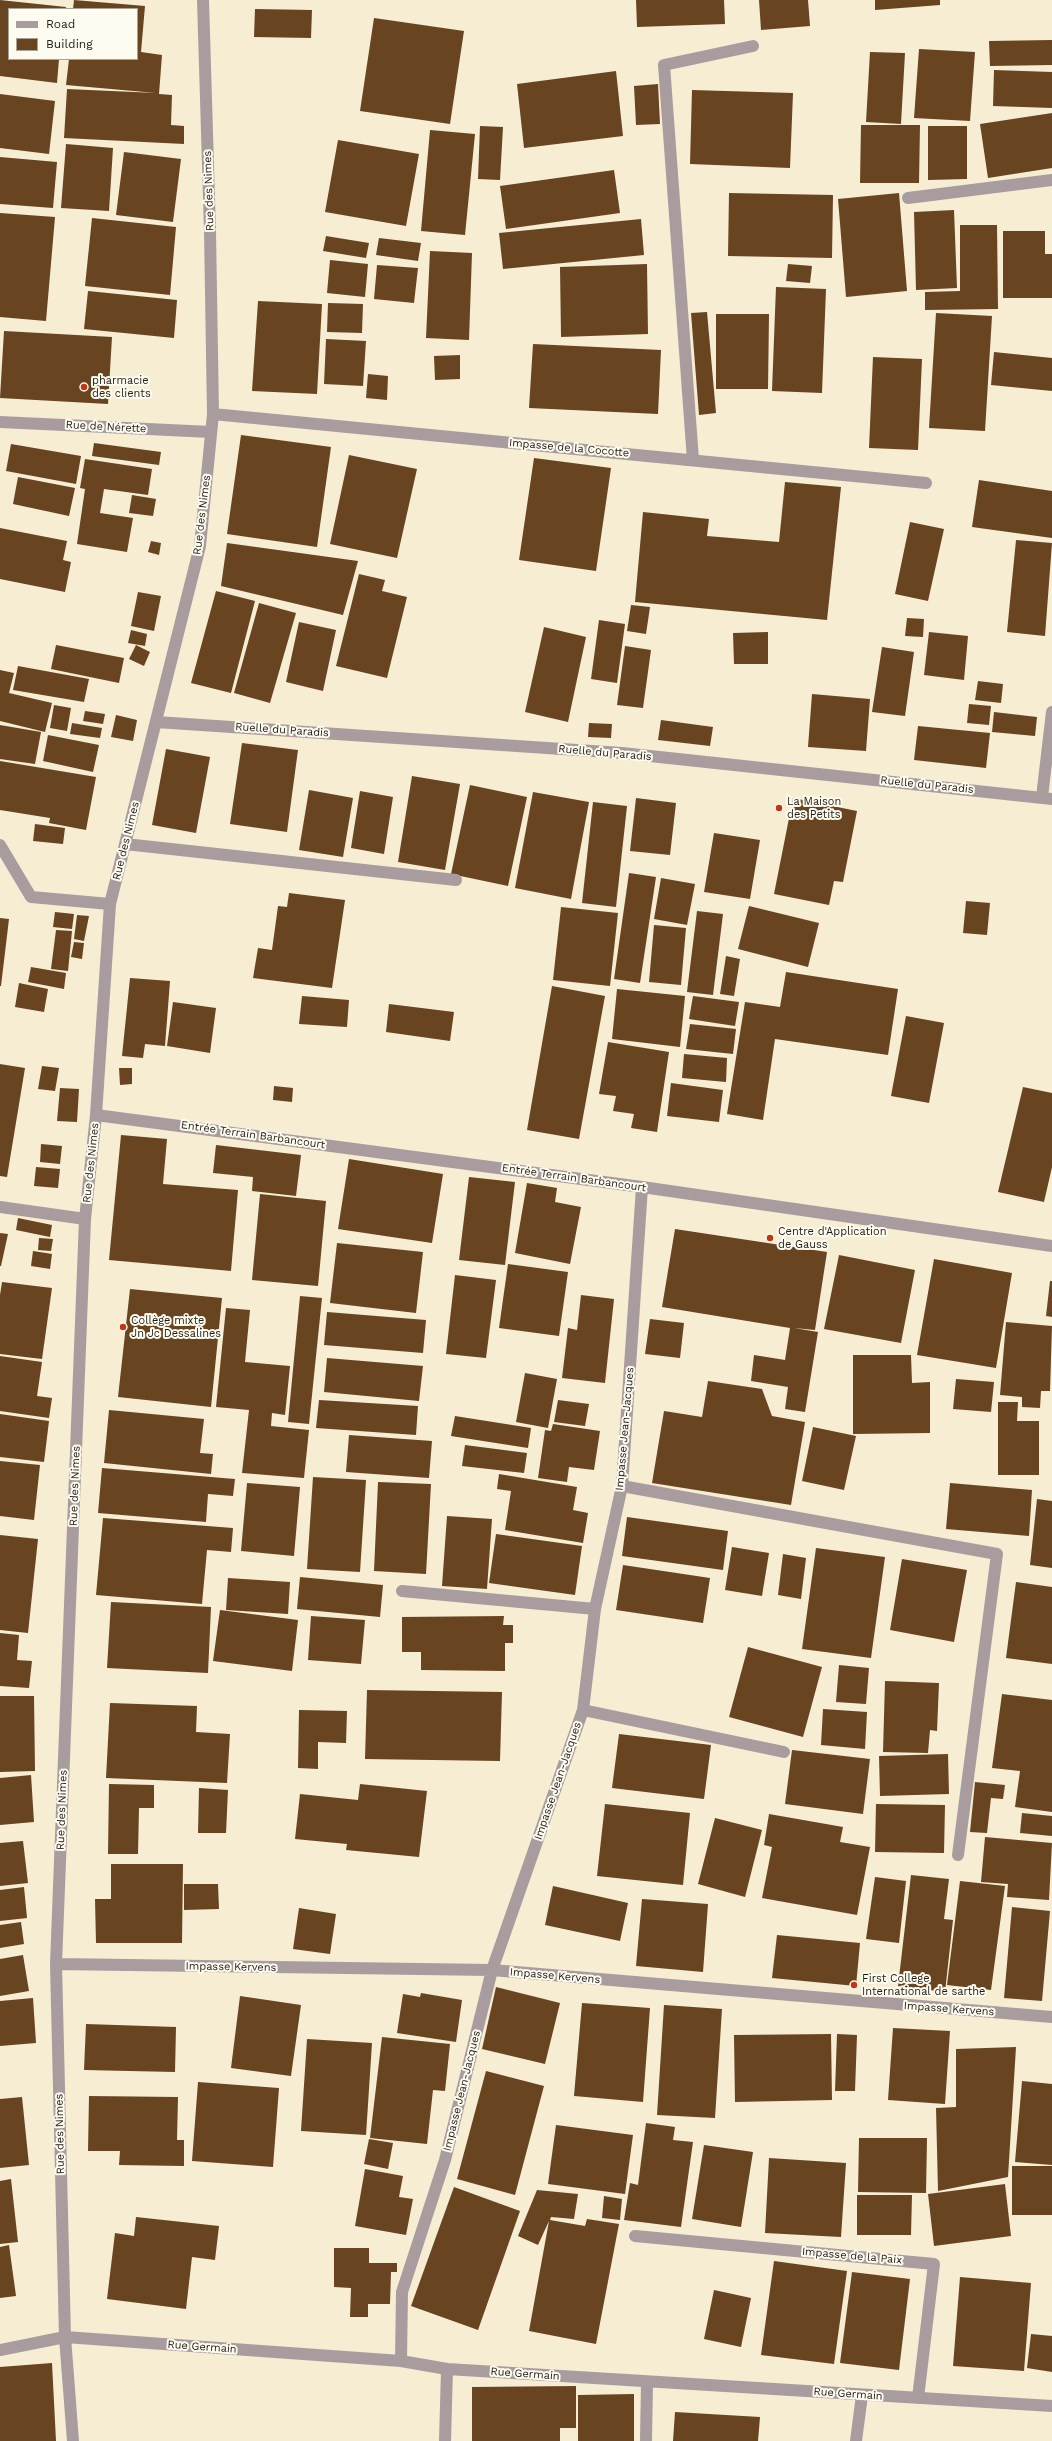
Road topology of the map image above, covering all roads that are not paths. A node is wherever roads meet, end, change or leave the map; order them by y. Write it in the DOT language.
graph roads {
  1 [pos="203,0"];
  2 [pos="753,46"];
  3 [pos="1052,180"];
  4 [pos="908,198"];
  5 [pos="213,414"];
  6 [pos="0,422"];
  7 [pos="211,432"];
  8 [pos="693,460"];
  9 [pos="926,484"];
  10 [pos="1052,712"];
  11 [pos="156,722"];
  12 [pos="1047,798"];
  13 [pos="125,844"];
  14 [pos="0,845"];
  15 [pos="456,880"];
  16 [pos="110,904"];
  17 [pos="96,1115"];
  18 [pos="642,1187"];
  19 [pos="0,1207"];
  20 [pos="85,1219"];
  21 [pos="1052,1246"];
  22 [pos="622,1486"];
  23 [pos="402,1591"];
  24 [pos="595,1609"];
  25 [pos="583,1710"];
  26 [pos="784,1752"];
  27 [pos="958,1855"];
  28 [pos="56,1964"];
  29 [pos="492,1970"];
  30 [pos="1052,2017"];
  31 [pos="635,2236"];
  32 [pos="64,2337"];
  33 [pos="0,2350"];
  34 [pos="401,2361"];
  35 [pos="447,2369"];
  36 [pos="647,2382"];
  37 [pos="862,2395"];
  38 [pos="918,2398"];
  39 [pos="1052,2406"];
  40 [pos="73,2441"];
  41 [pos="445,2441"];
  42 [pos="646,2441"];
  43 [pos="856,2441"];
  1 -- 5 [label="street, Rue des Nimes"];
  2 -- 8 [label="street"];
  3 -- 4 [label="street"];
  5 -- 7 [label="street, Rue des Nimes"];
  5 -- 8 [label="street, Impasse de la Cocotte"];
  6 -- 7 [label="street, Rue de Nérette"];
  7 -- 11 [label="street, Rue des Nimes"];
  8 -- 9 [label="street, Impasse de la Cocotte"];
  10 -- 12 [label="street"];
  11 -- 12 [label="street, Ruelle du Paradis"];
  11 -- 13 [label="street, Rue des Nimes"];
  13 -- 15 [label="street"];
  13 -- 16 [label="street, Rue des Nimes"];
  14 -- 16 [label="street"];
  16 -- 17 [label="street, Rue des Nimes"];
  17 -- 18 [label="street, Entrée Terrain Barbancourt"];
  17 -- 20 [label="street, Rue des Nimes"];
  18 -- 21 [label="street, Entrée Terrain Barbancourt"];
  18 -- 22 [label="street, Impasse Jean-Jacques"];
  19 -- 20 [label="street"];
  20 -- 28 [label="street, Rue des Nimes"];
  22 -- 24 [label="street, Impasse Jean-Jacques"];
  22 -- 27 [label="street"];
  23 -- 24 [label="street"];
  24 -- 25 [label="street, Impasse Jean-Jacques"];
  25 -- 26 [label="street"];
  25 -- 29 [label="street, Impasse Jean-Jacques"];
  28 -- 29 [label="street, Impasse Kervens"];
  28 -- 32 [label="street, Rue des Nimes"];
  29 -- 30 [label="street, Impasse Kervens"];
  29 -- 34 [label="street, Impasse Jean-Jacques"];
  31 -- 38 [label="street, Impasse de la Paix"];
  32 -- 33 [label="street, Rue Germain"];
  32 -- 34 [label="street, Rue Germain"];
  32 -- 40 [label="street, Rue des Nimes"];
  34 -- 35 [label="street, Rue Germain"];
  35 -- 36 [label="street, Rue Germain"];
  35 -- 41 [label="street"];
  36 -- 37 [label="street, Rue Germain"];
  36 -- 42 [label="street"];
  37 -- 38 [label="street, Rue Germain"];
  37 -- 43 [label="street"];
  38 -- 39 [label="street, Rue Germain"];
}
